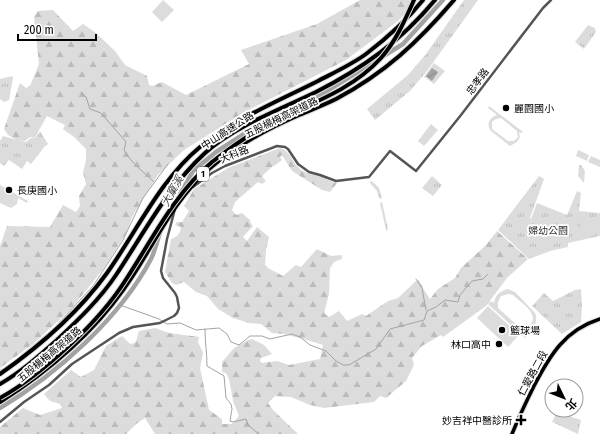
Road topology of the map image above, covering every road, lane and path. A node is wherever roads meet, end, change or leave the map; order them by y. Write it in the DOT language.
graph roads {
  1 [pos="414,0"];
  2 [pos="423,0"];
  3 [pos="435,0"];
  4 [pos="454,0"];
  5 [pos="550,0"];
  6 [pos="390,151"];
  7 [pos="600,319"];
  8 [pos="0,374"];
  9 [pos="0,384"];
  10 [pos="0,398"];
  11 [pos="0,402"];
  12 [pos="0,422"];
  13 [pos="512,434"];
  1 -- 10 [label="highway, 五股楊梅高架道路 / 1, bridge"];
  2 -- 8 [label="highway, 中山高速公路 / 1"];
  3 -- 9 [label="highway, 中山高速公路 / 1"];
  4 -- 11 [label="highway, 五股楊梅高架道路 / 1, bridge"];
  5 -- 6 [label="street, 忠孝路"];
  6 -- 12 [label="street, 大科路"];
  7 -- 13 [label="main road, 仁愛路二段"];
}
